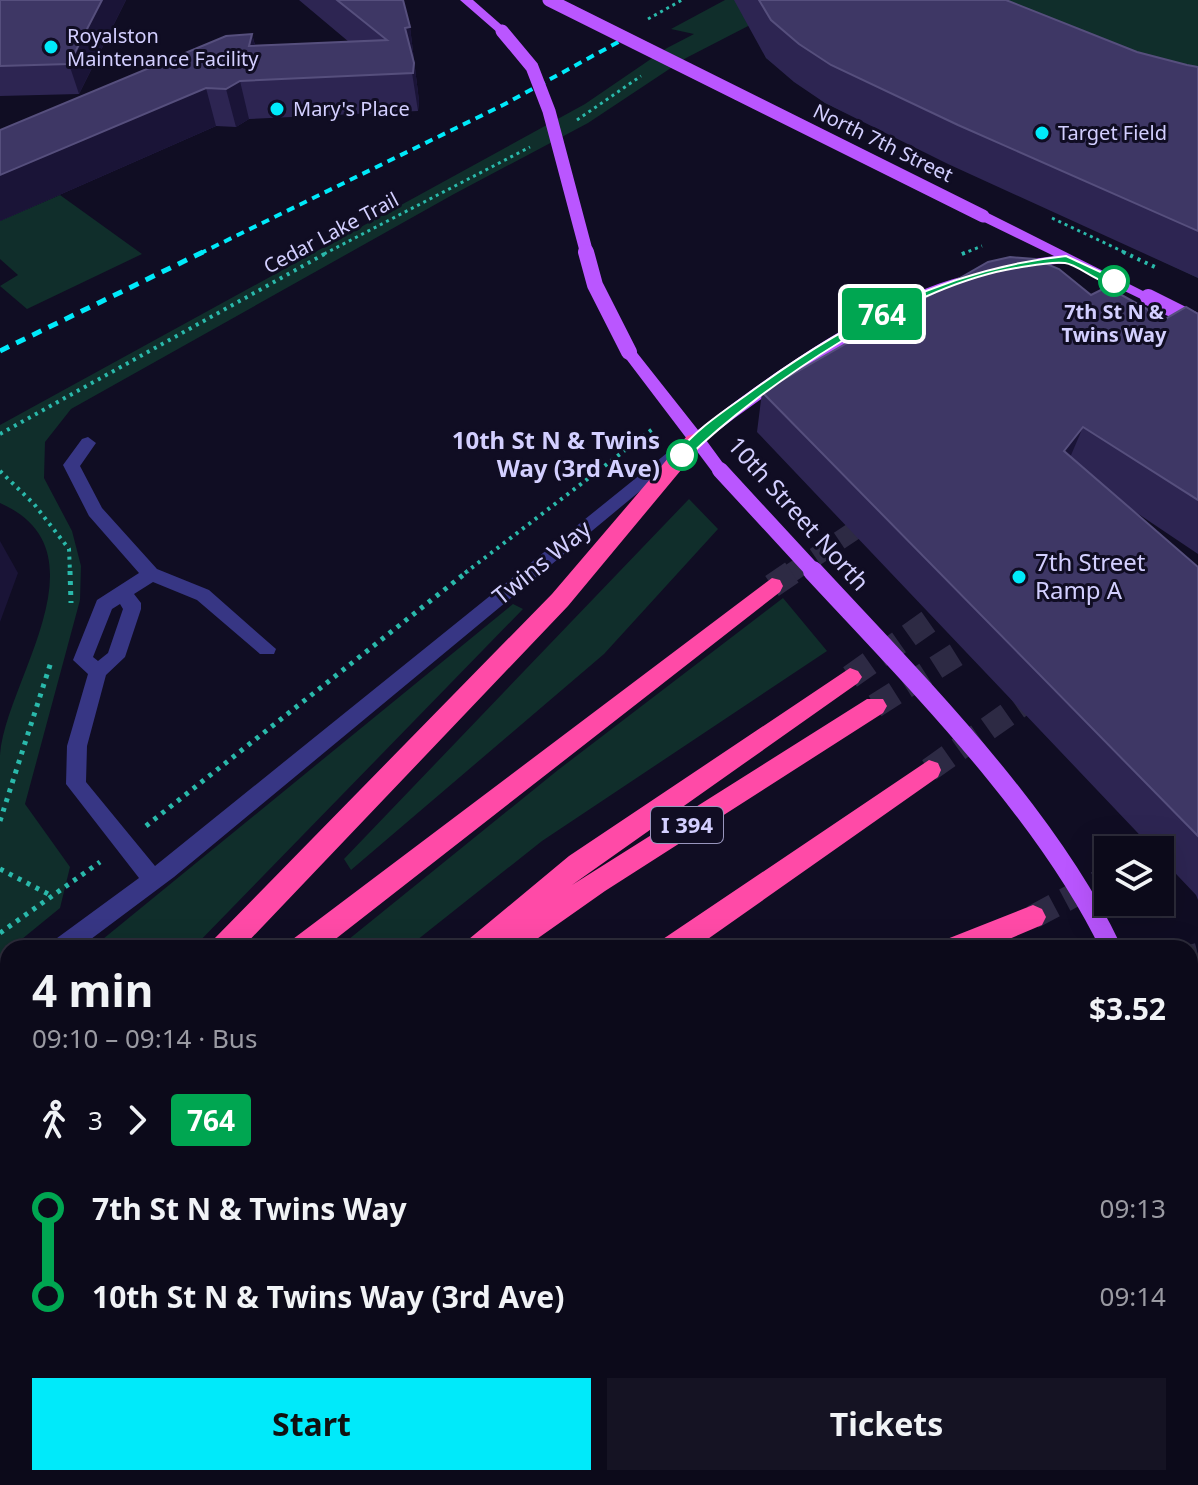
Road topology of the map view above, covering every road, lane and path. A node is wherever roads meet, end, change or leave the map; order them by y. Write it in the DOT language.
graph roads {
  1 [pos="466,0"];
  2 [pos="549,0"];
  3 [pos="682,0"];
  4 [pos="638,26"];
  5 [pos="648,72"];
  6 [pos="575,121"];
  7 [pos="544,141"];
  8 [pos="1051,217"];
  9 [pos="1066,259"];
  10 [pos="1158,268"];
  11 [pos="1000,269"];
  12 [pos="975,276"];
  13 [pos="1198,322"];
  14 [pos="0,434"];
  15 [pos="642,435"];
  16 [pos="694,441"];
  17 [pos="88,443"];
  18 [pos="0,471"];
  19 [pos="151,574"];
  20 [pos="772,586"];
  21 [pos="122,595"];
  22 [pos="66,616"];
  23 [pos="267,649"];
  24 [pos="52,660"];
  25 [pos="98,671"];
  26 [pos="850,677"];
  27 [pos="875,706"];
  28 [pos="929,770"];
  29 [pos="0,821"];
  30 [pos="124,843"];
  31 [pos="0,869"];
  32 [pos="153,879"];
  33 [pos="52,896"];
  34 [pos="1033,917"];
  35 [pos="0,933"];
  36 [pos="72,940"];
  37 [pos="232,940"];
  38 [pos="313,940"];
  39 [pos="488,940"];
  40 [pos="514,940"];
  41 [pos="685,940"];
  42 [pos="977,940"];
  43 [pos="1107,940"];
  1 -- 16 [label="main road, 10th Street North, bridge"];
  2 -- 9 [label="main road, North 7th Street, bridge"];
  3 -- 4 [label="path"];
  5 -- 6 [label="path"];
  7 -- 14 [label="path, Cedar Lake Trail"];
  8 -- 10 [label="path"];
  9 -- 11 [label="main road"];
  9 -- 13 [label="main road, North 7th Street, bridge"];
  12 -- 16 [label="main road, Twins Way"];
  15 -- 30 [label="path"];
  16 -- 32 [label="street, Twins Way"];
  16 -- 37 [label="highway"];
  16 -- 43 [label="main road, 10th Street North, bridge"];
  17 -- 19 [label="street"];
  18 -- 22 [label="path"];
  19 -- 21 [label="street"];
  19 -- 23 [label="street"];
  20 -- 38 [label="highway"];
  21 -- 25 [label="street"];
  21 -- 25 [label="street"];
  24 -- 29 [label="path"];
  25 -- 30 [label="street"];
  26 -- 39 [label="highway"];
  27 -- 40 [label="highway, I 394"];
  28 -- 41 [label="highway"];
  30 -- 32 [label="street"];
  30 -- 33 [label="path"];
  31 -- 33 [label="path"];
  32 -- 36 [label="street, Twins Way"];
  33 -- 35 [label="path"];
  34 -- 42 [label="highway"];
}
